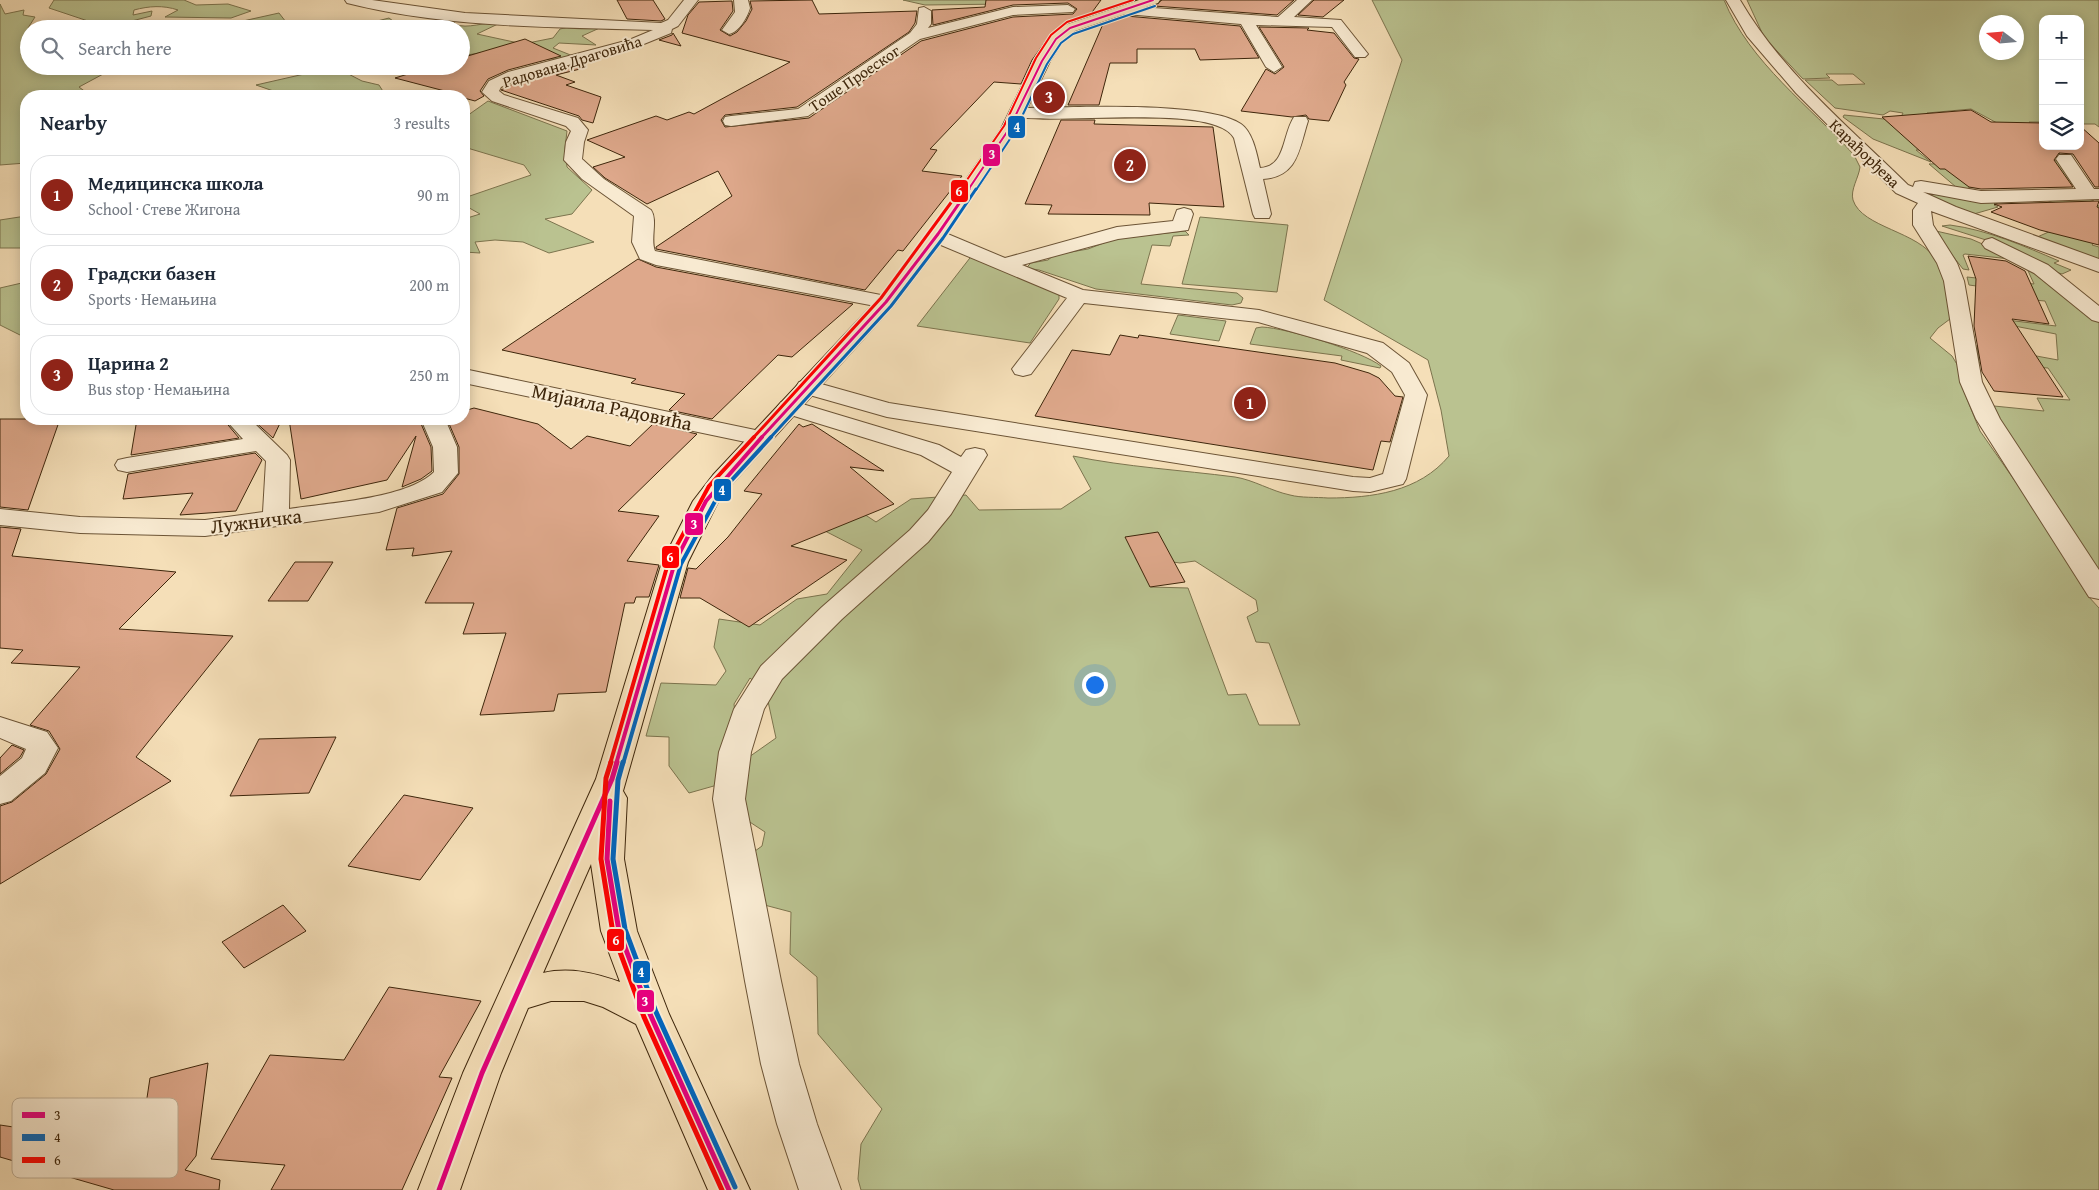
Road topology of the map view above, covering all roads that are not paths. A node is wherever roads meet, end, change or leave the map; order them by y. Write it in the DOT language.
graph roads {
  1 [pos="352,0"];
  2 [pos="690,0"];
  3 [pos="741,0"];
  4 [pos="1153,0"];
  5 [pos="1305,0"];
  6 [pos="1733,0"];
  7 [pos="609,6"];
  8 [pos="450,7"];
  9 [pos="1126,10"];
  10 [pos="924,11"];
  11 [pos="1068,12"];
  12 [pos="1246,20"];
  13 [pos="1282,22"];
  14 [pos="616,24"];
  15 [pos="661,28"];
  16 [pos="729,30"];
  17 [pos="916,36"];
  18 [pos="1360,54"];
  19 [pos="1274,66"];
  20 [pos="1018,113"];
  21 [pos="731,121"];
  22 [pos="1300,121"];
  23 [pos="2065,159"];
  24 [pos="1253,174"];
  25 [pos="1895,183"];
  26 [pos="2094,194"];
  27 [pos="1184,214"];
  28 [pos="1262,214"];
  29 [pos="1926,214"];
  30 [pos="936,236"];
  31 [pos="1004,264"];
  32 [pos="2099,266"];
  33 [pos="1079,296"];
  34 [pos="886,302"];
  35 [pos="2099,316"];
  36 [pos="1023,369"];
  37 [pos="470,377"];
  38 [pos="807,387"];
  39 [pos="789,407"];
  40 [pos="244,425"];
  41 [pos="436,425"];
  42 [pos="760,438"];
  43 [pos="263,443"];
  44 [pos="127,465"];
  45 [pos="0,517"];
  46 [pos="276,519"];
  47 [pos="2099,590"];
  48 [pos="0,728"];
  49 [pos="612,779"];
  50 [pos="0,793"];
  51 [pos="514,998"];
  52 [pos="650,1014"];
  53 [pos="439,1190"];
  54 [pos="729,1190"];
  55 [pos="820,1190"];
  1 -- 8 [label="street, Радована Драговића"];
  2 -- 15 [label="street"];
  3 -- 16 [label="street"];
  4 -- 9 [label="main road"];
  5 -- 13 [label="street"];
  6 -- 25 [label="street, Карађорђева"];
  7 -- 14 [label="street"];
  8 -- 14 [label="street, Радована Драговића"];
  9 -- 11 [label="main road"];
  9 -- 12 [label="street"];
  10 -- 17 [label="street, Тоше Проеског"];
  11 -- 17 [label="street, Тоше Проеског"];
  11 -- 20 [label="main road"];
  12 -- 13 [label="street"];
  12 -- 19 [label="street"];
  13 -- 18 [label="street"];
  14 -- 15 [label="street, Радована Драговића"];
  15 -- 34 [label="street, Радована Драговића"];
  17 -- 21 [label="street, Тоше Проеског"];
  20 -- 24 [label="street"];
  20 -- 30 [label="main road"];
  22 -- 24 [label="street"];
  23 -- 26 [label="street"];
  24 -- 28 [label="street"];
  25 -- 26 [label="street"];
  25 -- 29 [label="street, Карађорђева"];
  27 -- 31 [label="street"];
  29 -- 32 [label="street, Карађорђева"];
  29 -- 35 [label="street"];
  29 -- 47 [label="street"];
  30 -- 31 [label="street"];
  30 -- 34 [label="main road"];
  31 -- 33 [label="street"];
  33 -- 36 [label="street"];
  33 -- 38 [label="street"];
  34 -- 38 [label="main road"];
  37 -- 42 [label="street, Мијаила Радовића"];
  38 -- 39 [label="main road"];
  39 -- 42 [label="main road"];
  39 -- 55 [label="street"];
  40 -- 43 [label="street"];
  41 -- 46 [label="street, Лужничка"];
  42 -- 49 [label="main road"];
  43 -- 44 [label="street"];
  43 -- 46 [label="street"];
  45 -- 46 [label="street, Лужничка"];
  48 -- 50 [label="street"];
  49 -- 51 [label="main road"];
  49 -- 52 [label="main road"];
  51 -- 52 [label="main road"];
  51 -- 53 [label="main road"];
  52 -- 54 [label="main road"];
}
